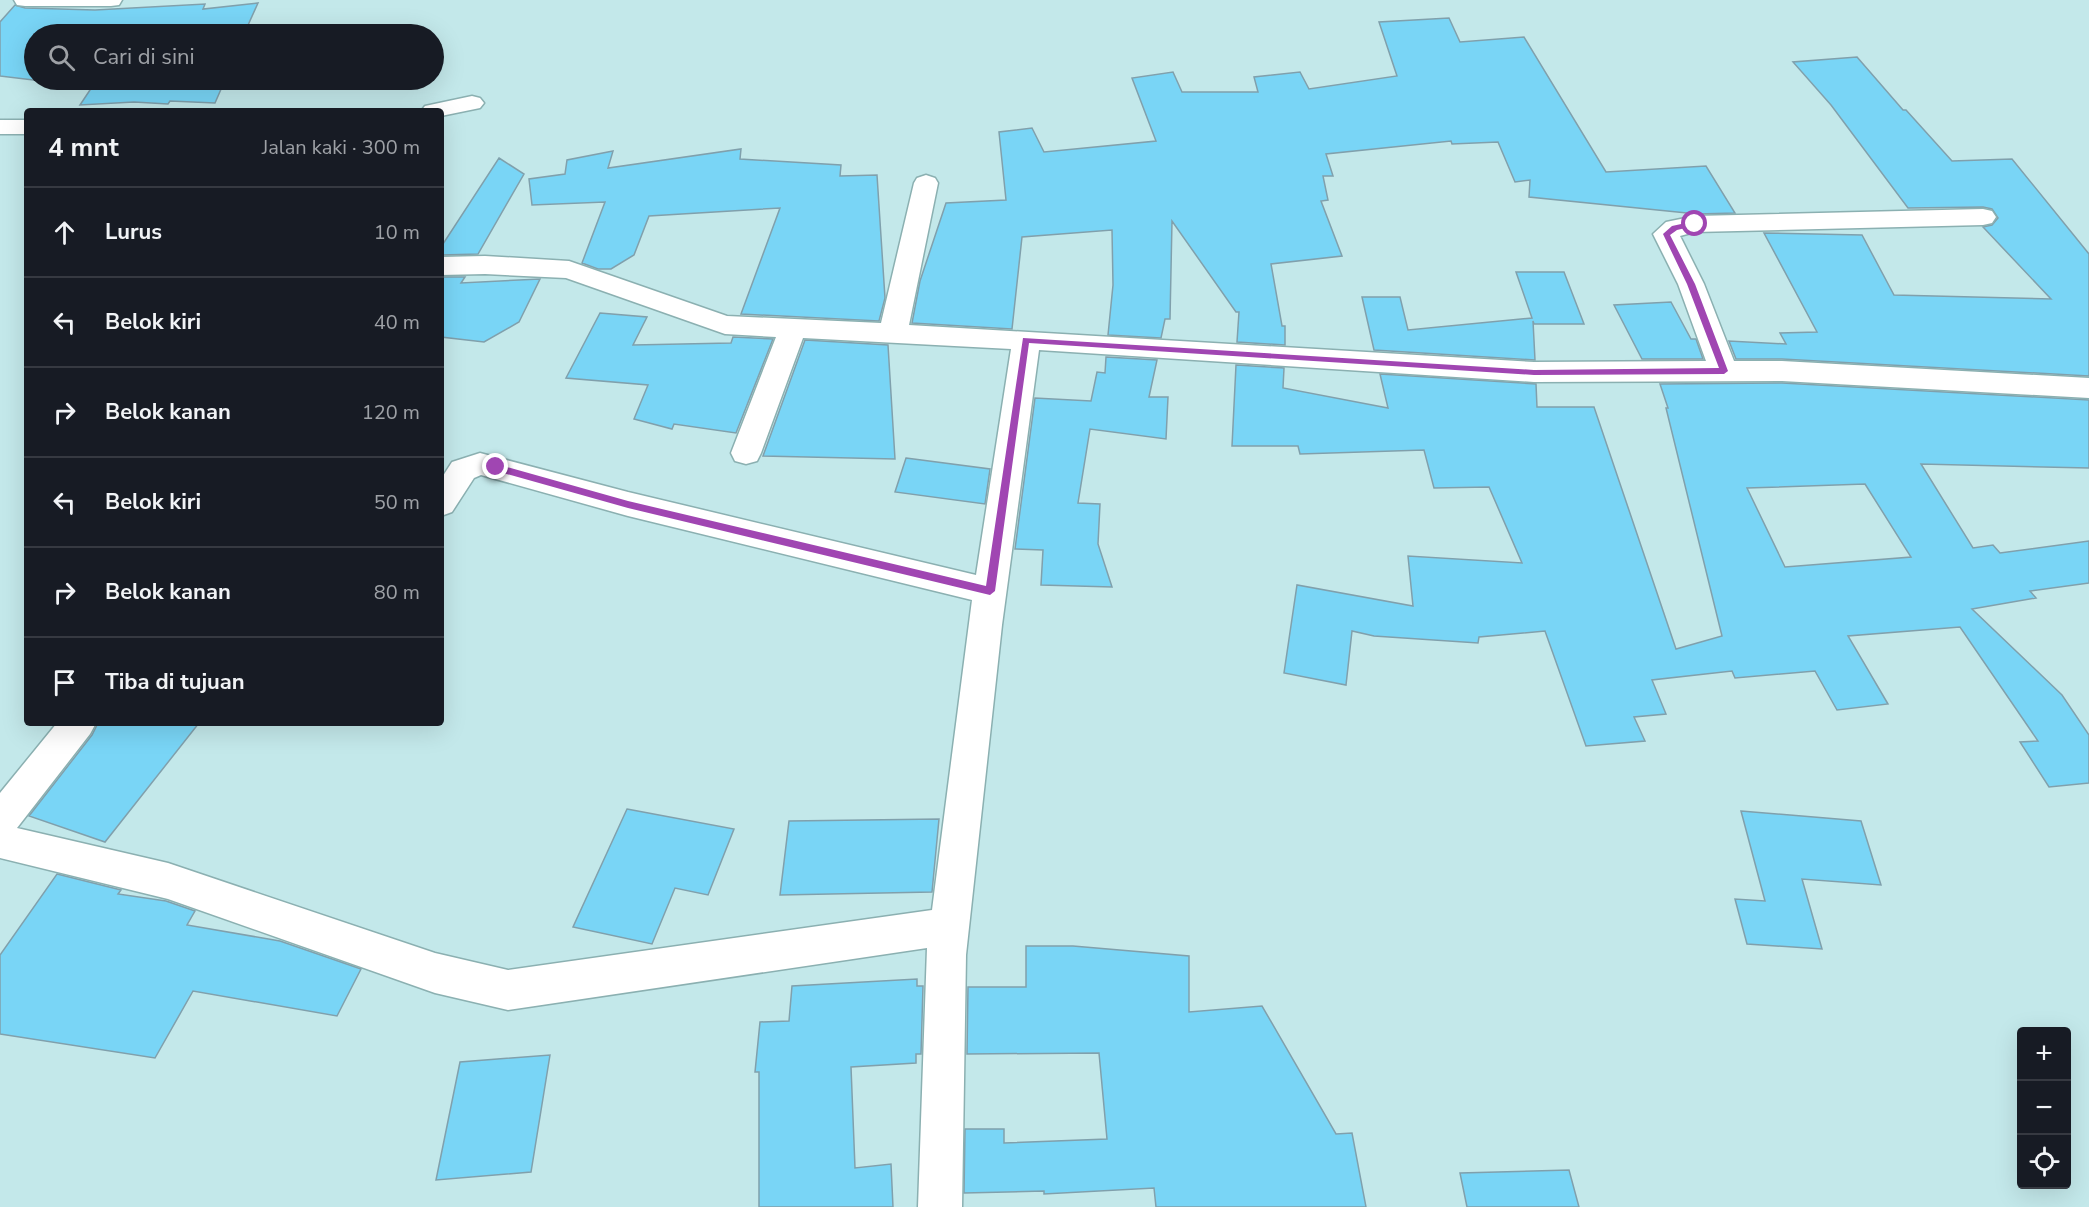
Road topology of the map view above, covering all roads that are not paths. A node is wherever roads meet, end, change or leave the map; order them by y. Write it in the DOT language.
graph roads {
  1 [pos="26,0"];
  2 [pos="111,0"];
  3 [pos="472,103"];
  4 [pos="444,109"];
  5 [pos="0,127"];
  6 [pos="24,127"];
  7 [pos="926,183"];
  8 [pos="1983,217"];
  9 [pos="444,266"];
  10 [pos="793,328"];
  11 [pos="893,333"];
  12 [pos="1026,340"];
  13 [pos="1724,371"];
  14 [pos="2089,387"];
  15 [pos="746,453"];
  16 [pos="444,500"];
  17 [pos="990,591"];
  18 [pos="76,726"];
  19 [pos="0,821"];
  20 [pos="0,841"];
  21 [pos="949,926"];
  22 [pos="940,1207"];
  1 -- 2 [label="street"];
  3 -- 4 [label="street"];
  5 -- 6 [label="street"];
  7 -- 11 [label="street"];
  8 -- 13 [label="street"];
  9 -- 10 [label="street"];
  10 -- 11 [label="street"];
  10 -- 15 [label="street"];
  11 -- 12 [label="street"];
  12 -- 13 [label="street"];
  12 -- 17 [label="street"];
  13 -- 14 [label="street"];
  16 -- 17 [label="street"];
  17 -- 21 [label="street"];
  18 -- 19 [label="street"];
  20 -- 21 [label="street"];
  21 -- 22 [label="street"];
}
